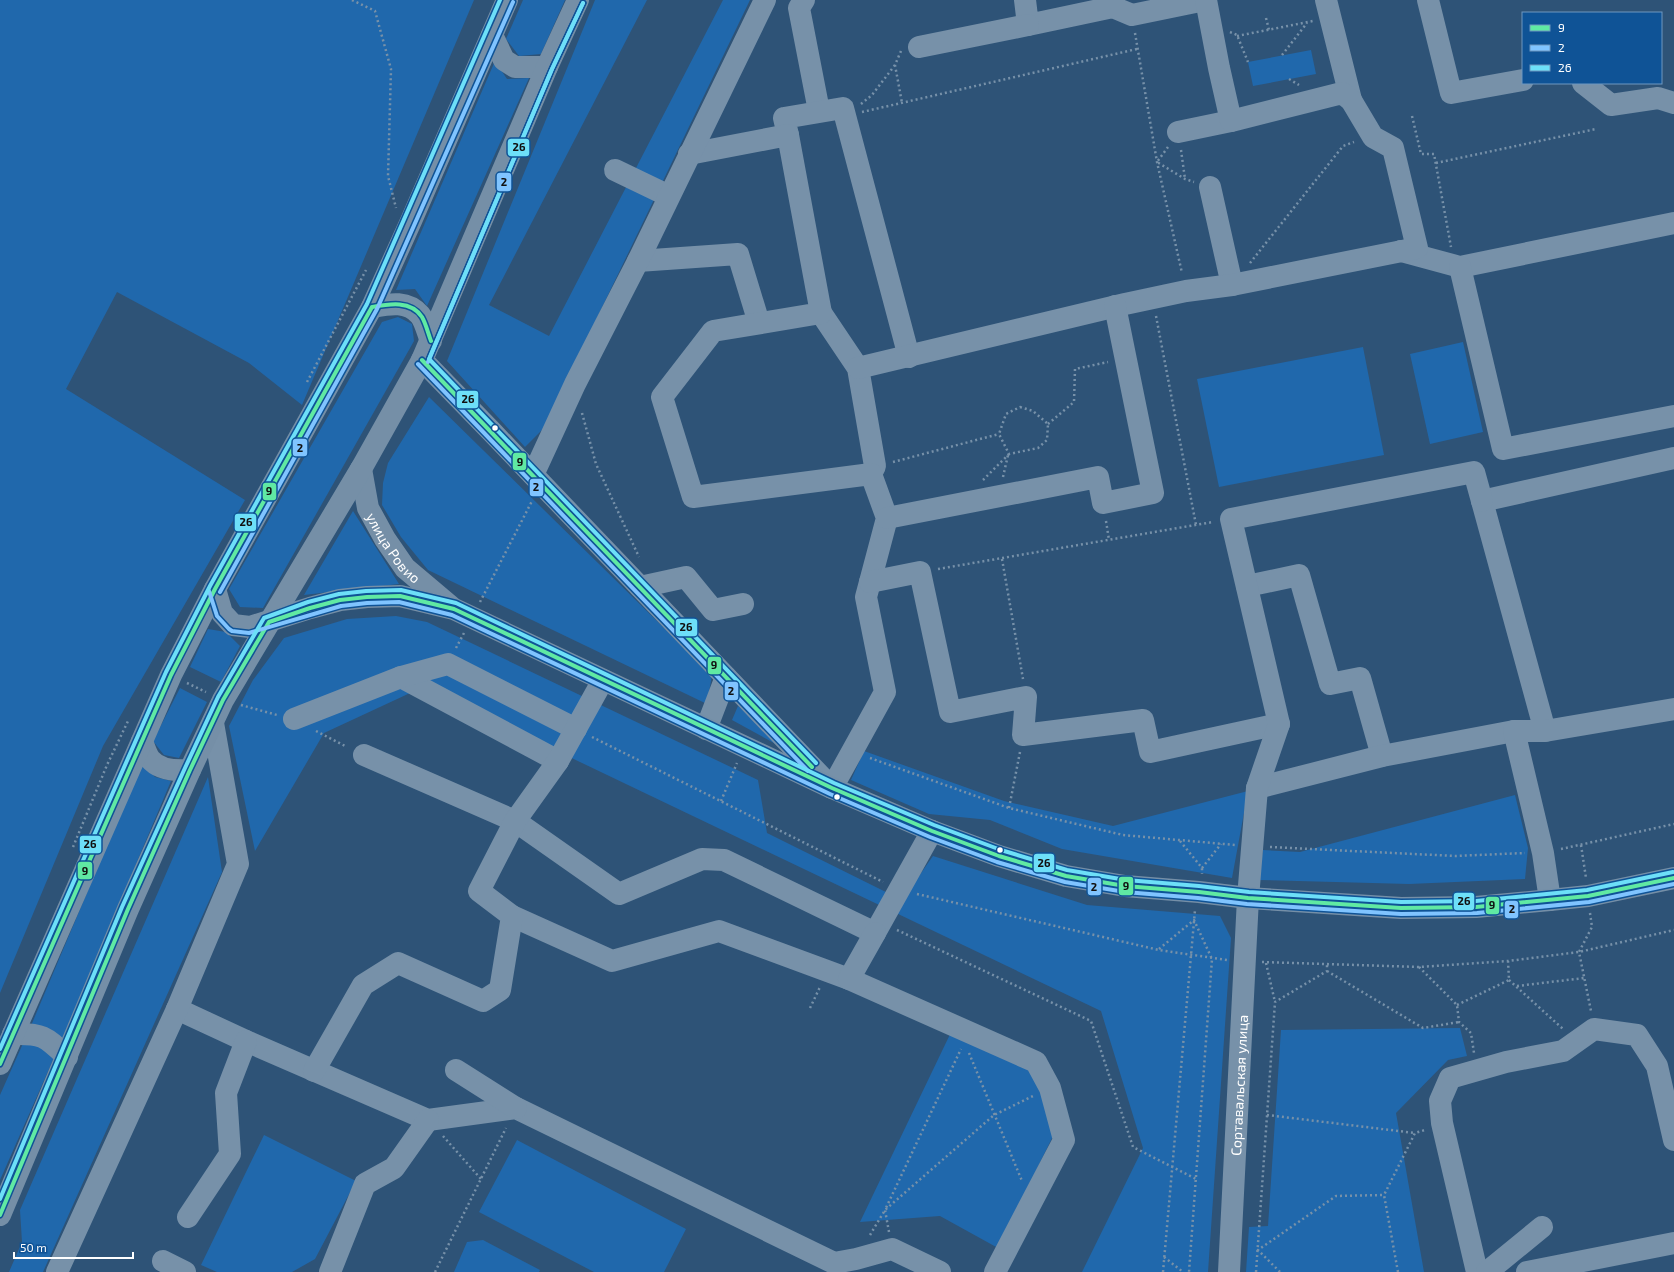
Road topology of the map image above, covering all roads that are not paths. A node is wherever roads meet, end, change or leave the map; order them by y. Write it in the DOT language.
graph roads {
  1 [pos="507,0"];
  2 [pos="578,0"];
  3 [pos="765,0"];
  4 [pos="804,0"];
  5 [pos="1025,0"];
  6 [pos="1205,0"];
  7 [pos="1428,0"];
  8 [pos="1119,7"];
  9 [pos="1323,11"];
  10 [pos="1028,25"];
  11 [pos="492,35"];
  12 [pos="919,47"];
  13 [pos="547,67"];
  14 [pos="1522,80"];
  15 [pos="1584,84"];
  16 [pos="1351,100"];
  17 [pos="1674,103"];
  18 [pos="819,111"];
  19 [pos="1231,121"];
  20 [pos="1178,132"];
  21 [pos="788,135"];
  22 [pos="689,154"];
  23 [pos="614,170"];
  24 [pos="1210,187"];
  25 [pos="669,196"];
  26 [pos="1674,223"];
  27 [pos="1401,251"];
  28 [pos="638,260"];
  29 [pos="1457,266"];
  30 [pos="1232,285"];
  31 [pos="1115,306"];
  32 [pos="372,307"];
  33 [pos="821,313"];
  34 [pos="759,323"];
  35 [pos="426,351"];
  36 [pos="909,357"];
  37 [pos="858,368"];
  38 [pos="1674,416"];
  39 [pos="1674,458"];
  40 [pos="361,468"];
  41 [pos="873,470"];
  42 [pos="538,479"];
  43 [pos="1482,501"];
  44 [pos="887,518"];
  45 [pos="870,582"];
  46 [pos="646,586"];
  47 [pos="1247,586"];
  48 [pos="215,589"];
  49 [pos="743,604"];
  50 [pos="463,613"];
  51 [pos="269,622"];
  52 [pos="401,677"];
  53 [pos="726,677"];
  54 [pos="603,680"];
  55 [pos="1674,709"];
  56 [pos="294,719"];
  57 [pos="212,723"];
  58 [pos="1279,724"];
  59 [pos="576,729"];
  60 [pos="706,729"];
  61 [pos="1514,731"];
  62 [pos="1545,731"];
  63 [pos="142,741"];
  64 [pos="364,755"];
  65 [pos="1382,756"];
  66 [pos="558,761"];
  67 [pos="190,770"];
  68 [pos="832,788"];
  69 [pos="1257,788"];
  70 [pos="515,821"];
  71 [pos="932,831"];
  72 [pos="1674,878"];
  73 [pos="1248,898"];
  74 [pos="1550,900"];
  75 [pos="512,916"];
  76 [pos="878,928"];
  77 [pos="849,979"];
  78 [pos="177,1009"];
  79 [pos="13,1034"];
  80 [pos="246,1041"];
  81 [pos="67,1056"];
  82 [pos="0,1064"];
  83 [pos="314,1070"];
  84 [pos="456,1070"];
  85 [pos="516,1108"];
  86 [pos="428,1120"];
  87 [pos="1674,1140"];
  88 [pos="0,1215"];
  89 [pos="188,1217"];
  90 [pos="1542,1227"];
  91 [pos="1674,1243"];
  92 [pos="163,1261"];
  93 [pos="57,1272"];
  94 [pos="185,1272"];
  95 [pos="330,1272"];
  96 [pos="940,1272"];
  97 [pos="995,1272"];
  98 [pos="1229,1272"];
  99 [pos="1477,1272"];
  100 [pos="1487,1272"];
  101 [pos="1527,1272"];
  102 [pos="1530,1272"];
  1 -- 11 [label="main road"];
  2 -- 13 [label="main road"];
  3 -- 22 [label="street"];
  4 -- 18 [label="street"];
  5 -- 10 [label="street"];
  6 -- 8 [label="street"];
  6 -- 19 [label="street"];
  7 -- 14 [label="street"];
  8 -- 10 [label="street"];
  9 -- 16 [label="street"];
  10 -- 12 [label="street"];
  11 -- 13 [label="main road"];
  11 -- 32 [label="main road"];
  13 -- 35 [label="main road"];
  15 -- 17 [label="street"];
  16 -- 19 [label="street"];
  16 -- 27 [label="street"];
  18 -- 21 [label="street"];
  18 -- 36 [label="street"];
  19 -- 20 [label="street"];
  21 -- 22 [label="street"];
  21 -- 33 [label="street"];
  22 -- 25 [label="street"];
  23 -- 25 [label="street"];
  24 -- 30 [label="street"];
  25 -- 28 [label="street"];
  26 -- 29 [label="street"];
  27 -- 29 [label="street"];
  27 -- 30 [label="street"];
  28 -- 34 [label="street"];
  28 -- 42 [label="street"];
  29 -- 38 [label="street"];
  30 -- 31 [label="street"];
  31 -- 36 [label="street"];
  31 -- 44 [label="street"];
  32 -- 35 [label="main road"];
  32 -- 48 [label="main road"];
  33 -- 34 [label="street"];
  33 -- 37 [label="street"];
  34 -- 41 [label="street"];
  35 -- 40 [label="main road"];
  35 -- 42 [label="street"];
  36 -- 37 [label="street"];
  37 -- 41 [label="street"];
  39 -- 43 [label="street"];
  40 -- 50 [label="main road, улица Ровио"];
  40 -- 51 [label="main road"];
  41 -- 44 [label="street"];
  42 -- 46 [label="street"];
  43 -- 47 [label="street"];
  43 -- 62 [label="street"];
  44 -- 45 [label="street"];
  45 -- 58 [label="street"];
  45 -- 68 [label="street"];
  46 -- 49 [label="street"];
  46 -- 53 [label="street"];
  47 -- 58 [label="street"];
  47 -- 65 [label="street"];
  48 -- 51 [label="main road, улица Ровио"];
  48 -- 63 [label="main road"];
  50 -- 51 [label="main road, улица Ровио"];
  50 -- 54 [label="main road, улица Ровио"];
  51 -- 57 [label="main road"];
  52 -- 56 [label="street"];
  52 -- 59 [label="street"];
  52 -- 66 [label="street"];
  53 -- 60 [label="street"];
  53 -- 68 [label="street"];
  54 -- 59 [label="street"];
  54 -- 60 [label="main road, улица Ровио"];
  55 -- 62 [label="street"];
  57 -- 67 [label="main road"];
  57 -- 78 [label="street"];
  58 -- 69 [label="street, Сортавальская улица"];
  59 -- 66 [label="street"];
  60 -- 68 [label="main road, улица Ровио"];
  61 -- 62 [label="street"];
  61 -- 65 [label="street"];
  61 -- 74 [label="street"];
  63 -- 67 [label="main road"];
  63 -- 79 [label="main road"];
  64 -- 70 [label="street"];
  65 -- 69 [label="street"];
  66 -- 70 [label="street"];
  67 -- 81 [label="main road"];
  68 -- 71 [label="main road, улица Ровио"];
  69 -- 73 [label="street, Сортавальская улица"];
  70 -- 75 [label="street"];
  70 -- 76 [label="street"];
  71 -- 73 [label="main road, улица Ровио"];
  71 -- 76 [label="street"];
  72 -- 74 [label="main road, улица Ровио"];
  73 -- 74 [label="main road, улица Ровио"];
  73 -- 98 [label="street, Сортавальская улица"];
  75 -- 77 [label="street"];
  75 -- 83 [label="street"];
  76 -- 77 [label="street"];
  77 -- 97 [label="street"];
  78 -- 80 [label="street"];
  78 -- 93 [label="street"];
  79 -- 81 [label="main road"];
  79 -- 82 [label="main road"];
  80 -- 83 [label="street"];
  80 -- 89 [label="street"];
  81 -- 88 [label="main road"];
  83 -- 86 [label="street"];
  84 -- 85 [label="street"];
  85 -- 86 [label="street"];
  85 -- 96 [label="street"];
  86 -- 95 [label="street"];
  87 -- 99 [label="street"];
  90 -- 100 [label="street"];
  91 -- 102 [label="street"];
  92 -- 94 [label="street"];
  101 -- 102 [label="street"];
}
